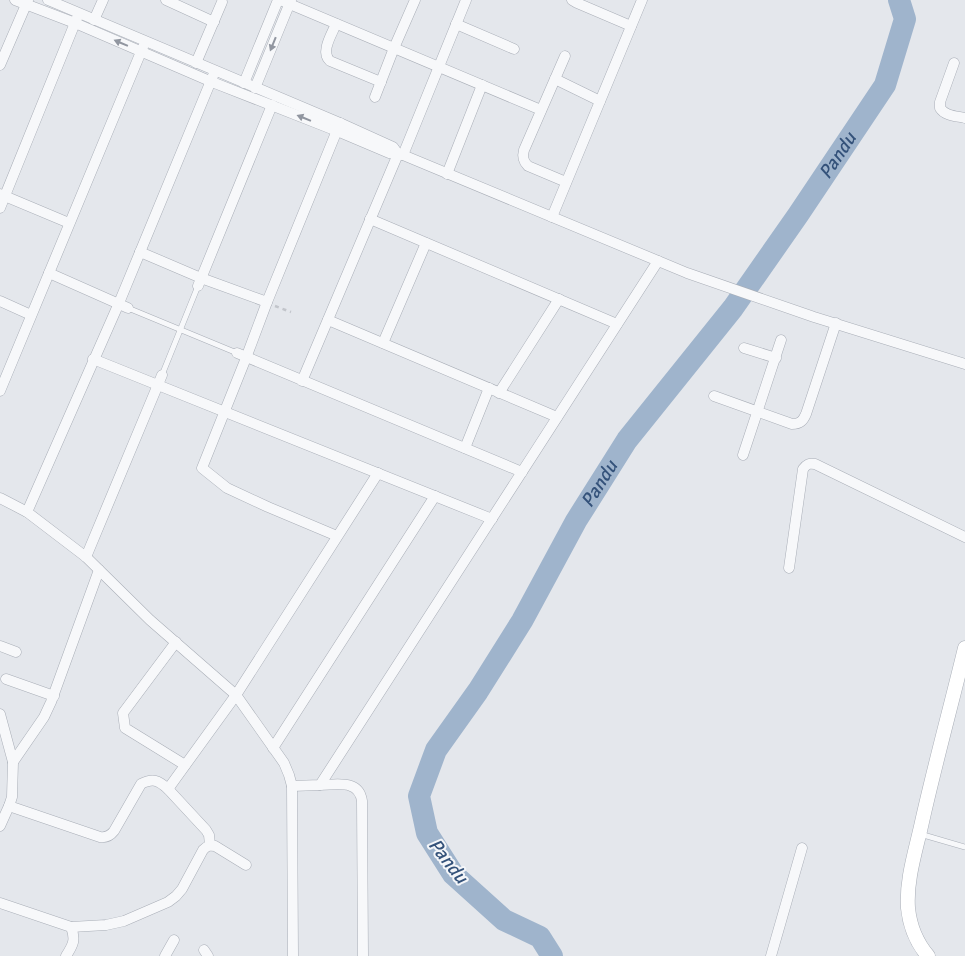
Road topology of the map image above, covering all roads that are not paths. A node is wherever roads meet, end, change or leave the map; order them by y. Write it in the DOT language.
graph roads {
  1 [pos="15,0"];
  2 [pos="48,0"];
  3 [pos="103,0"];
  4 [pos="166,0"];
  5 [pos="415,0"];
  6 [pos="572,0"];
  7 [pos="642,0"];
  8 [pos="285,1"];
  9 [pos="463,1"];
  10 [pos="27,2"];
  11 [pos="222,2"];
  12 [pos="79,12"];
  13 [pos="94,20"];
  14 [pos="214,22"];
  15 [pos="75,23"];
  16 [pos="336,24"];
  17 [pos="456,24"];
  18 [pos="631,26"];
  19 [pos="143,47"];
  20 [pos="394,48"];
  21 [pos="514,49"];
  22 [pos="565,56"];
  23 [pos="196,63"];
  24 [pos="954,63"];
  25 [pos="0,65"];
  26 [pos="438,67"];
  27 [pos="215,71"];
  28 [pos="555,80"];
  29 [pos="212,82"];
  30 [pos="381,82"];
  31 [pos="482,85"];
  32 [pos="248,88"];
  33 [pos="375,98"];
  34 [pos="600,101"];
  35 [pos="272,105"];
  36 [pos="542,110"];
  37 [pos="965,118"];
  38 [pos="338,127"];
  39 [pos="400,155"];
  40 [pos="447,174"];
  41 [pos="566,182"];
  42 [pos="2,195"];
  43 [pos="0,208"];
  44 [pos="552,217"];
  45 [pos="370,219"];
  46 [pos="69,223"];
  47 [pos="426,243"];
  48 [pos="140,252"];
  49 [pos="658,261"];
  50 [pos="48,273"];
  51 [pos="199,282"];
  52 [pos="559,299"];
  53 [pos="0,301"];
  54 [pos="267,302"];
  55 [pos="123,306"];
  56 [pos="31,315"];
  57 [pos="328,320"];
  58 [pos="836,323"];
  59 [pos="617,324"];
  60 [pos="180,330"];
  61 [pos="781,340"];
  62 [pos="383,343"];
  63 [pos="744,348"];
  64 [pos="242,356"];
  65 [pos="776,358"];
  66 [pos="94,359"];
  67 [pos="965,364"];
  68 [pos="162,375"];
  69 [pos="302,381"];
  70 [pos="158,386"];
  71 [pos="489,388"];
  72 [pos="0,391"];
  73 [pos="499,392"];
  74 [pos="714,396"];
  75 [pos="758,411"];
  76 [pos="225,412"];
  77 [pos="557,417"];
  78 [pos="465,448"];
  79 [pos="743,456"];
  80 [pos="522,472"];
  81 [pos="378,473"];
  82 [pos="435,496"];
  83 [pos="0,498"];
  84 [pos="27,512"];
  85 [pos="492,519"];
  86 [pos="337,536"];
  87 [pos="965,537"];
  88 [pos="86,557"];
  89 [pos="789,568"];
  90 [pos="99,570"];
  91 [pos="176,642"];
  92 [pos="0,646"];
  93 [pos="965,648"];
  94 [pos="16,652"];
  95 [pos="6,679"];
  96 [pos="236,695"];
  97 [pos="54,696"];
  98 [pos="0,714"];
  99 [pos="273,748"];
  100 [pos="13,762"];
  101 [pos="185,765"];
  102 [pos="320,785"];
  103 [pos="292,786"];
  104 [pos="168,788"];
  105 [pos="10,806"];
  106 [pos="0,826"];
  107 [pos="919,834"];
  108 [pos="210,845"];
  109 [pos="965,847"];
  110 [pos="802,848"];
  111 [pos="246,865"];
  112 [pos="0,903"];
  113 [pos="71,927"];
  114 [pos="174,940"];
  115 [pos="66,956"];
  116 [pos="165,956"];
  117 [pos="293,956"];
  118 [pos="364,956"];
  119 [pos="771,956"];
  120 [pos="928,956"];
  1 -- 10 [label="street"];
  2 -- 12 [label="street"];
  3 -- 13 [label="street"];
  4 -- 14 [label="street"];
  5 -- 20 [label="street"];
  6 -- 18 [label="street"];
  7 -- 18 [label="street"];
  8 -- 16 [label="street"];
  8 -- 32 [label="street"];
  9 -- 17 [label="street"];
  10 -- 15 [label="street"];
  10 -- 25 [label="street"];
  11 -- 14 [label="street"];
  12 -- 13 [label="street"];
  12 -- 15 [label="street"];
  13 -- 19 [label="street"];
  14 -- 23 [label="street"];
  19 -- 15 [label="street, one-way"];
  15 -- 42 [label="street"];
  16 -- 20 [label="street"];
  16 -- 30 [label="street"];
  17 -- 21 [label="street"];
  17 -- 26 [label="street"];
  18 -- 34 [label="street"];
  19 -- 23 [label="street"];
  19 -- 29 [label="street"];
  19 -- 46 [label="street"];
  20 -- 26 [label="street"];
  20 -- 30 [label="street"];
  22 -- 28 [label="street"];
  23 -- 27 [label="street"];
  24 -- 37 [label="street"];
  26 -- 31 [label="street"];
  26 -- 39 [label="street"];
  27 -- 29 [label="street"];
  27 -- 32 [label="street"];
  28 -- 34 [label="street"];
  28 -- 36 [label="street"];
  29 -- 32 [label="street"];
  29 -- 48 [label="street"];
  30 -- 33 [label="street"];
  31 -- 36 [label="street"];
  31 -- 40 [label="street"];
  32 -- 35 [label="street"];
  32 -- 38 [label="street"];
  34 -- 41 [label="street"];
  38 -- 35 [label="street, one-way"];
  35 -- 51 [label="street"];
  36 -- 41 [label="street"];
  38 -- 39 [label="street"];
  38 -- 54 [label="street"];
  39 -- 40 [label="street"];
  39 -- 45 [label="street"];
  40 -- 44 [label="street"];
  41 -- 44 [label="street"];
  42 -- 43 [label="street"];
  42 -- 46 [label="street"];
  44 -- 49 [label="street"];
  45 -- 47 [label="street"];
  45 -- 57 [label="street"];
  46 -- 50 [label="street"];
  47 -- 52 [label="street"];
  47 -- 62 [label="street"];
  48 -- 51 [label="street"];
  48 -- 55 [label="street"];
  49 -- 58 [label="street"];
  49 -- 59 [label="street"];
  50 -- 55 [label="street"];
  50 -- 56 [label="street"];
  51 -- 54 [label="street"];
  51 -- 60 [label="lane"];
  52 -- 59 [label="street"];
  52 -- 73 [label="street"];
  53 -- 56 [label="street"];
  54 -- 64 [label="street"];
  55 -- 60 [label="lane"];
  55 -- 66 [label="street"];
  56 -- 72 [label="street"];
  57 -- 62 [label="street"];
  57 -- 69 [label="street"];
  58 -- 67 [label="street"];
  58 -- 75 [label="street"];
  59 -- 77 [label="street"];
  60 -- 64 [label="lane"];
  60 -- 68 [label="lane"];
  61 -- 65 [label="street"];
  62 -- 71 [label="street"];
  63 -- 65 [label="street"];
  64 -- 69 [label="street"];
  64 -- 76 [label="street"];
  65 -- 75 [label="street"];
  66 -- 70 [label="street"];
  66 -- 84 [label="street"];
  68 -- 70 [label="street"];
  69 -- 78 [label="street"];
  70 -- 76 [label="street"];
  70 -- 88 [label="street"];
  71 -- 73 [label="street"];
  71 -- 78 [label="street"];
  73 -- 77 [label="street"];
  74 -- 75 [label="street"];
  75 -- 79 [label="street"];
  76 -- 81 [label="street"];
  76 -- 86 [label="street"];
  77 -- 80 [label="street"];
  78 -- 80 [label="street"];
  80 -- 85 [label="street"];
  81 -- 82 [label="street"];
  81 -- 86 [label="street"];
  82 -- 85 [label="street"];
  82 -- 99 [label="street"];
  83 -- 84 [label="street"];
  84 -- 88 [label="street"];
  85 -- 102 [label="street"];
  86 -- 96 [label="street"];
  87 -- 89 [label="street"];
  88 -- 90 [label="street"];
  90 -- 91 [label="street"];
  90 -- 97 [label="street"];
  91 -- 96 [label="street"];
  91 -- 101 [label="street"];
  92 -- 94 [label="street"];
  93 -- 107 [label="street"];
  95 -- 97 [label="street"];
  96 -- 99 [label="street"];
  96 -- 101 [label="street"];
  97 -- 100 [label="street"];
  98 -- 100 [label="street"];
  99 -- 103 [label="street"];
  100 -- 105 [label="street"];
  101 -- 104 [label="street"];
  102 -- 103 [label="street"];
  102 -- 118 [label="street"];
  103 -- 117 [label="street"];
  104 -- 105 [label="street"];
  104 -- 108 [label="street"];
  105 -- 106 [label="street"];
  107 -- 109 [label="lane"];
  107 -- 120 [label="street"];
  108 -- 111 [label="street"];
  108 -- 113 [label="street"];
  110 -- 119 [label="street"];
  112 -- 113 [label="street"];
  113 -- 115 [label="street"];
  114 -- 116 [label="street"];
}
